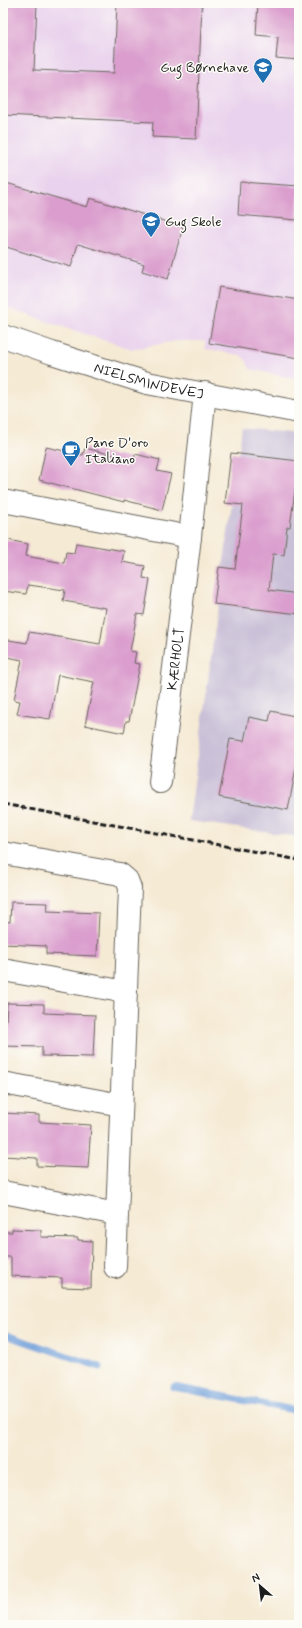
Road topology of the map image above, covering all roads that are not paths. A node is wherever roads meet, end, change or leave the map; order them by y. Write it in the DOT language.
graph roads {
  1 [pos="3,336"];
  2 [pos="205,393"];
  3 [pos="299,412"];
  4 [pos="3,501"];
  5 [pos="190,537"];
  6 [pos="160,782"];
  7 [pos="3,853"];
  8 [pos="3,970"];
  9 [pos="126,992"];
  10 [pos="3,1083"];
  11 [pos="121,1105"];
  12 [pos="3,1192"];
  13 [pos="117,1214"];
  14 [pos="116,1268"];
  1 -- 2 [label="street, NIELSMINDEVEJ"];
  2 -- 3 [label="street, NIELSMINDEVEJ"];
  2 -- 5 [label="street, KÆRHOLT"];
  4 -- 5 [label="street"];
  5 -- 6 [label="street, KÆRHOLT"];
  7 -- 9 [label="street"];
  8 -- 9 [label="street"];
  9 -- 11 [label="street"];
  10 -- 11 [label="street"];
  11 -- 13 [label="street"];
  12 -- 13 [label="street"];
  13 -- 14 [label="street"];
}
